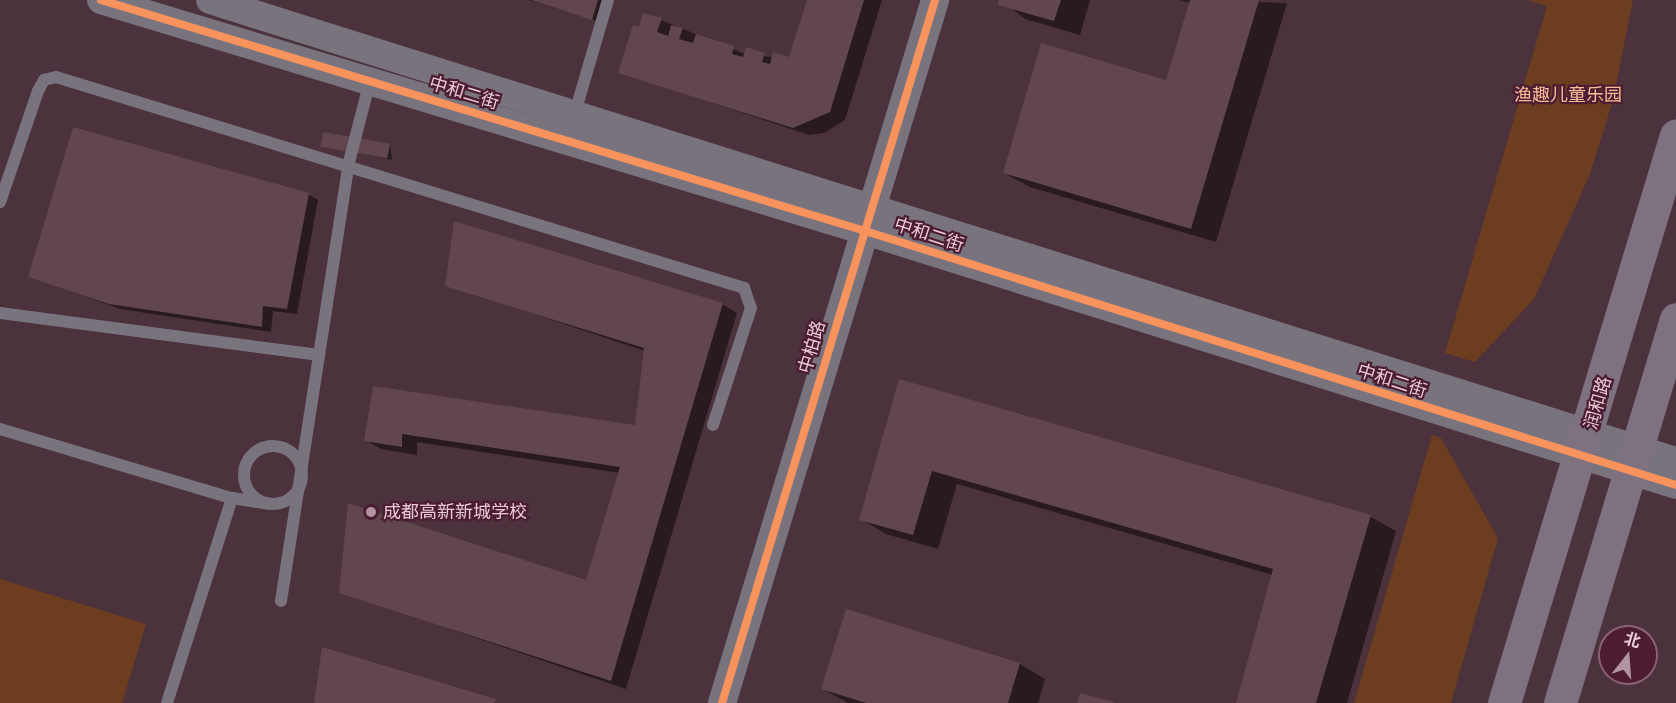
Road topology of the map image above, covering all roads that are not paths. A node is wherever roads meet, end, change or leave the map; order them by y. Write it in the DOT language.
graph roads {
  1 [pos="101,0"];
  2 [pos="210,0"];
  3 [pos="608,0"];
  4 [pos="935,0"];
  5 [pos="370,81"];
  6 [pos="574,116"];
  7 [pos="1676,135"];
  8 [pos="348,166"];
  9 [pos="0,202"];
  10 [pos="866,219"];
  11 [pos="0,314"];
  12 [pos="1676,319"];
  13 [pos="319,355"];
  14 [pos="713,425"];
  15 [pos="0,429"];
  16 [pos="1585,445"];
  17 [pos="1635,460"];
  18 [pos="1676,461"];
  19 [pos="303,477"];
  20 [pos="1676,485"];
  21 [pos="232,498"];
  22 [pos="269,504"];
  23 [pos="281,601"];
  24 [pos="167,703"];
  25 [pos="722,703"];
  26 [pos="1504,703"];
  27 [pos="1560,703"];
  1 -- 5 [label="street, 中和二街"];
  2 -- 6 [label="street, 中和二街"];
  3 -- 6 [label="lane"];
  4 -- 10 [label="street, 中柏路"];
  5 -- 8 [label="lane"];
  5 -- 10 [label="street, 中和二街"];
  6 -- 10 [label="street, 中和二街"];
  7 -- 16 [label="main road, 润和路"];
  8 -- 9 [label="lane"];
  8 -- 13 [label="lane"];
  8 -- 14 [label="lane"];
  10 -- 16 [label="street, 中和二街"];
  10 -- 25 [label="street, 中柏路"];
  11 -- 13 [label="lane"];
  12 -- 17 [label="main road"];
  13 -- 19 [label="lane"];
  15 -- 21 [label="lane"];
  16 -- 17 [label="street, 中和二街"];
  16 -- 26 [label="main road, 润和路"];
  17 -- 18 [label="street, 中和二街"];
  17 -- 20 [label="street, 中和二街"];
  17 -- 27 [label="main road"];
  19 -- 22 [label="lane"];
  19 -- 22 [label="lane"];
  19 -- 23 [label="lane"];
  21 -- 22 [label="lane"];
  21 -- 24 [label="lane"];
}
